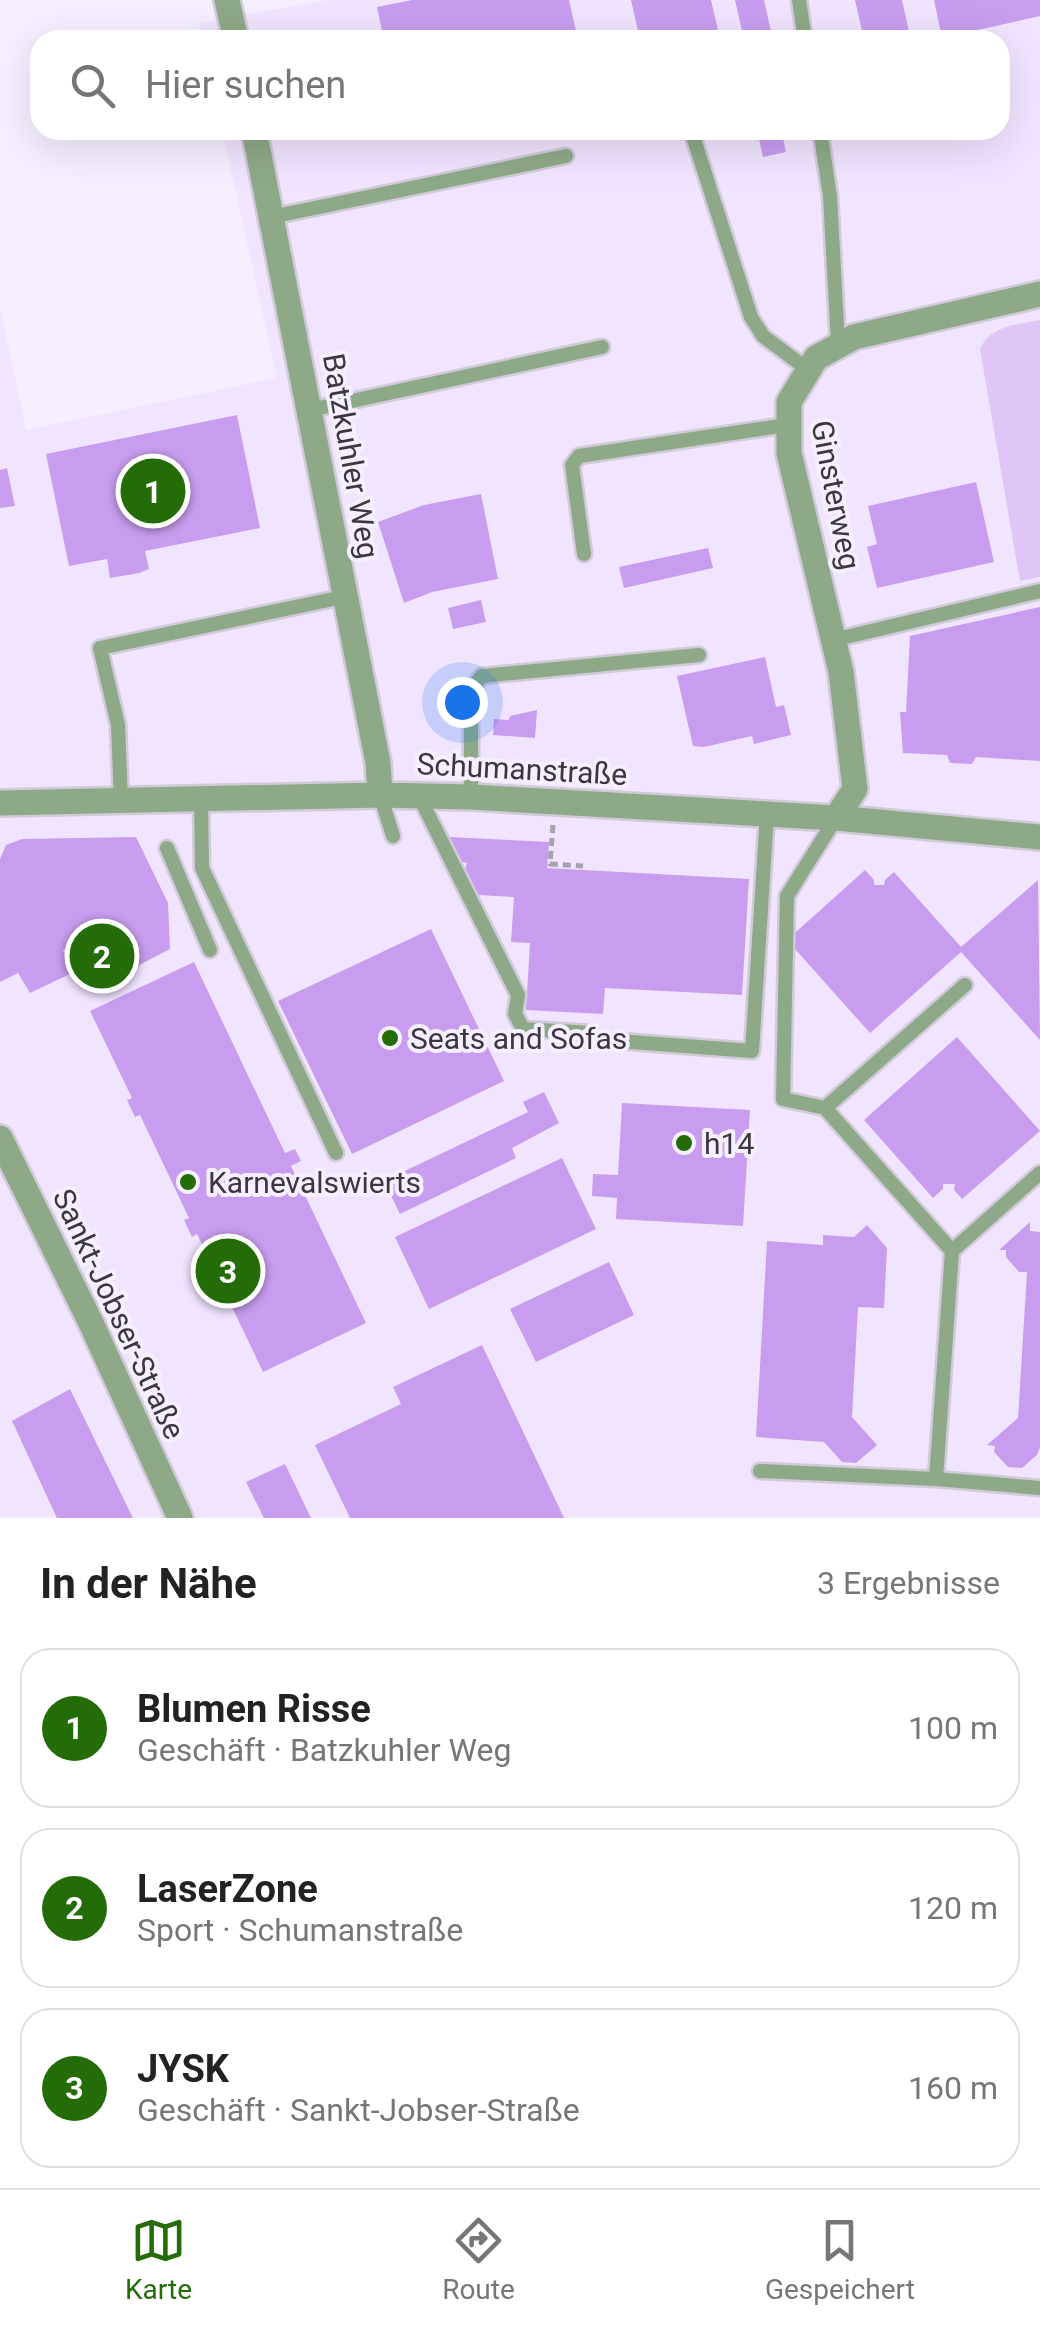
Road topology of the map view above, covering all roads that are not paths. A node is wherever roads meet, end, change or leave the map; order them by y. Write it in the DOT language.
graph roads {
  1 [pos="228,0"];
  2 [pos="799,0"];
  3 [pos="234,30"];
  4 [pos="804,30"];
  5 [pos="256,140"];
  6 [pos="694,140"];
  7 [pos="822,140"];
  8 [pos="566,156"];
  9 [pos="271,217"];
  10 [pos="1040,294"];
  11 [pos="838,344"];
  12 [pos="602,347"];
  13 [pos="806,368"];
  14 [pos="310,410"];
  15 [pos="787,425"];
  16 [pos="584,554"];
  17 [pos="1040,591"];
  18 [pos="343,597"];
  19 [pos="833,640"];
  20 [pos="699,654"];
  21 [pos="380,795"];
  22 [pos="420,796"];
  23 [pos="471,797"];
  24 [pos="201,798"];
  25 [pos="121,800"];
  26 [pos="0,803"];
  27 [pos="767,814"];
  28 [pos="836,818"];
  29 [pos="393,836"];
  30 [pos="1040,837"];
  31 [pos="168,848"];
  32 [pos="210,950"];
  33 [pos="965,986"];
  34 [pos="592,1033"];
  35 [pos="618,1041"];
  36 [pos="825,1108"];
  37 [pos="0,1138"];
  38 [pos="336,1153"];
  39 [pos="1040,1173"];
  40 [pos="952,1251"];
  41 [pos="760,1471"];
  42 [pos="936,1480"];
  43 [pos="1040,1488"];
  44 [pos="180,1518"];
  1 -- 3 [label="street"];
  2 -- 4 [label="lane"];
  5 -- 9 [label="street, Batzkuhler Weg"];
  6 -- 13 [label="lane"];
  7 -- 11 [label="lane"];
  8 -- 9 [label="lane"];
  9 -- 14 [label="street, Batzkuhler Weg"];
  10 -- 11 [label="street"];
  11 -- 13 [label="street"];
  12 -- 14 [label="lane"];
  13 -- 15 [label="street, Ginsterweg"];
  14 -- 18 [label="street, Batzkuhler Weg"];
  15 -- 16 [label="lane"];
  15 -- 19 [label="street, Ginsterweg"];
  17 -- 19 [label="lane"];
  18 -- 21 [label="street, Batzkuhler Weg"];
  18 -- 25 [label="lane"];
  19 -- 28 [label="street, Ginsterweg"];
  20 -- 23 [label="lane"];
  21 -- 22 [label="street, Schumanstraße"];
  21 -- 24 [label="street, Schumanstraße"];
  21 -- 29 [label="lane"];
  22 -- 23 [label="street, Schumanstraße"];
  22 -- 34 [label="lane"];
  23 -- 27 [label="street, Schumanstraße"];
  24 -- 25 [label="street, Schumanstraße"];
  24 -- 38 [label="lane"];
  25 -- 26 [label="street, Schumanstraße"];
  27 -- 28 [label="street, Schumanstraße"];
  27 -- 35 [label="lane"];
  28 -- 30 [label="street, Schumanstraße"];
  28 -- 36 [label="lane"];
  31 -- 32 [label="lane"];
  33 -- 36 [label="lane"];
  36 -- 40 [label="lane"];
  37 -- 44 [label="street, Sankt-Jobser-Straße"];
  39 -- 40 [label="lane"];
  40 -- 42 [label="lane"];
  41 -- 42 [label="lane"];
  42 -- 43 [label="lane"];
}
